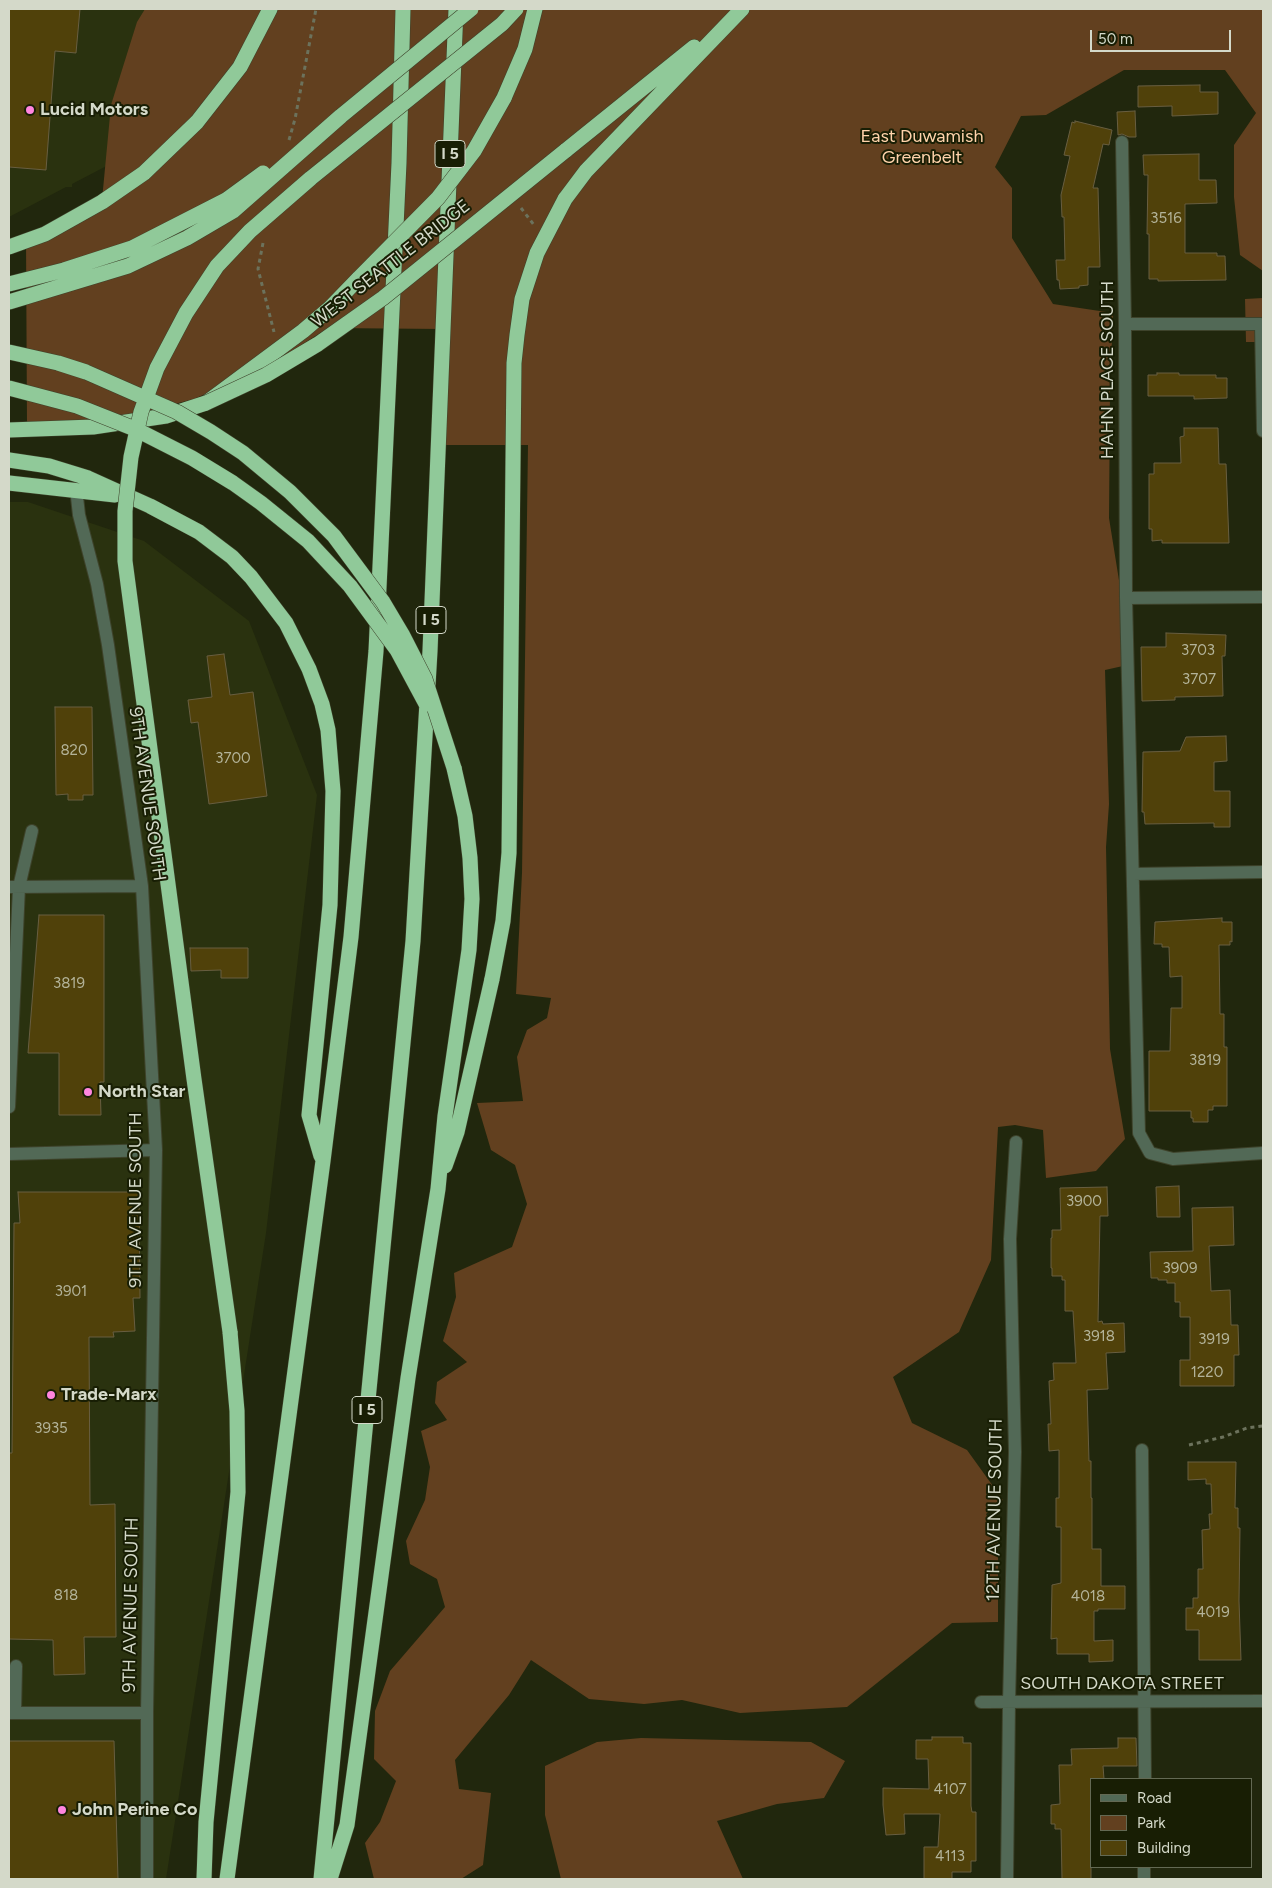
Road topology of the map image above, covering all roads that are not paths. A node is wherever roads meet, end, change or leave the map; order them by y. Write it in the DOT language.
graph roads {
  1 [pos="270,9"];
  2 [pos="402,9"];
  3 [pos="456,9"];
  4 [pos="471,9"];
  5 [pos="516,9"];
  6 [pos="535,9"];
  7 [pos="742,9"];
  8 [pos="341,116"];
  9 [pos="1122,142"];
  10 [pos="9,247"];
  11 [pos="9,284"];
  12 [pos="9,302"];
  13 [pos="1125,324"];
  14 [pos="9,352"];
  15 [pos="9,388"];
  16 [pos="206,403"];
  17 [pos="9,426"];
  18 [pos="44,428"];
  19 [pos="9,430"];
  20 [pos="1263,431"];
  21 [pos="9,460"];
  22 [pos="9,484"];
  23 [pos="77,497"];
  24 [pos="134,498"];
  25 [pos="1263,597"];
  26 [pos="1126,598"];
  27 [pos="454,768"];
  28 [pos="32,831"];
  29 [pos="1263,872"];
  30 [pos="1133,874"];
  31 [pos="142,886"];
  32 [pos="14,887"];
  33 [pos="9,1108"];
  34 [pos="1016,1142"];
  35 [pos="156,1150"];
  36 [pos="1263,1153"];
  37 [pos="9,1154"];
  38 [pos="323,1161"];
  39 [pos="438,1189"];
  40 [pos="1142,1450"];
  41 [pos="16,1666"];
  42 [pos="1263,1701"];
  43 [pos="981,1702"];
  44 [pos="1145,1702"];
  45 [pos="1009,1703"];
  46 [pos="147,1712"];
  47 [pos="12,1713"];
  48 [pos="1145,1778"];
  49 [pos="147,1879"];
  50 [pos="204,1879"];
  51 [pos="227,1879"];
  52 [pos="321,1879"];
  53 [pos="330,1879"];
  54 [pos="1007,1879"];
  1 -- 10 [label="highway"];
  2 -- 38 [label="highway, bridge"];
  3 -- 52 [label="highway, I 5, bridge"];
  4 -- 8 [label="highway, bridge"];
  5 -- 50 [label="highway, bridge"];
  6 -- 16 [label="highway, bridge"];
  7 -- 16 [label="highway, WEST SEATTLE BRIDGE, bridge"];
  7 -- 39 [label="highway, bridge"];
  8 -- 11 [label="highway, bridge"];
  8 -- 12 [label="highway, bridge"];
  9 -- 13 [label="street, HAHN PLACE SOUTH"];
  13 -- 20 [label="street"];
  13 -- 26 [label="street, HAHN PLACE SOUTH"];
  14 -- 27 [label="highway, bridge"];
  15 -- 27 [label="highway, bridge"];
  16 -- 18 [label="highway, WEST SEATTLE BRIDGE, bridge"];
  17 -- 18 [label="highway"];
  18 -- 19 [label="highway, WEST SEATTLE BRIDGE"];
  21 -- 24 [label="highway"];
  22 -- 24 [label="highway"];
  23 -- 31 [label="street, 9TH AVENUE SOUTH"];
  24 -- 38 [label="highway"];
  25 -- 26 [label="street"];
  26 -- 30 [label="street, HAHN PLACE SOUTH"];
  27 -- 39 [label="highway"];
  28 -- 32 [label="street"];
  29 -- 30 [label="street"];
  30 -- 36 [label="street, HAHN PLACE SOUTH"];
  31 -- 32 [label="street"];
  31 -- 35 [label="street, 9TH AVENUE SOUTH"];
  32 -- 33 [label="street"];
  34 -- 45 [label="street, 12TH AVENUE SOUTH"];
  35 -- 37 [label="street"];
  35 -- 46 [label="street, 9TH AVENUE SOUTH"];
  38 -- 51 [label="highway"];
  39 -- 53 [label="highway"];
  40 -- 44 [label="street"];
  41 -- 47 [label="street"];
  42 -- 44 [label="street, SOUTH DAKOTA STREET"];
  43 -- 45 [label="street, SOUTH DAKOTA STREET"];
  44 -- 45 [label="street, SOUTH DAKOTA STREET"];
  44 -- 48 [label="street"];
  45 -- 54 [label="street, 12TH AVENUE SOUTH"];
  46 -- 47 [label="street"];
  46 -- 49 [label="street, 9TH AVENUE SOUTH"];
}
